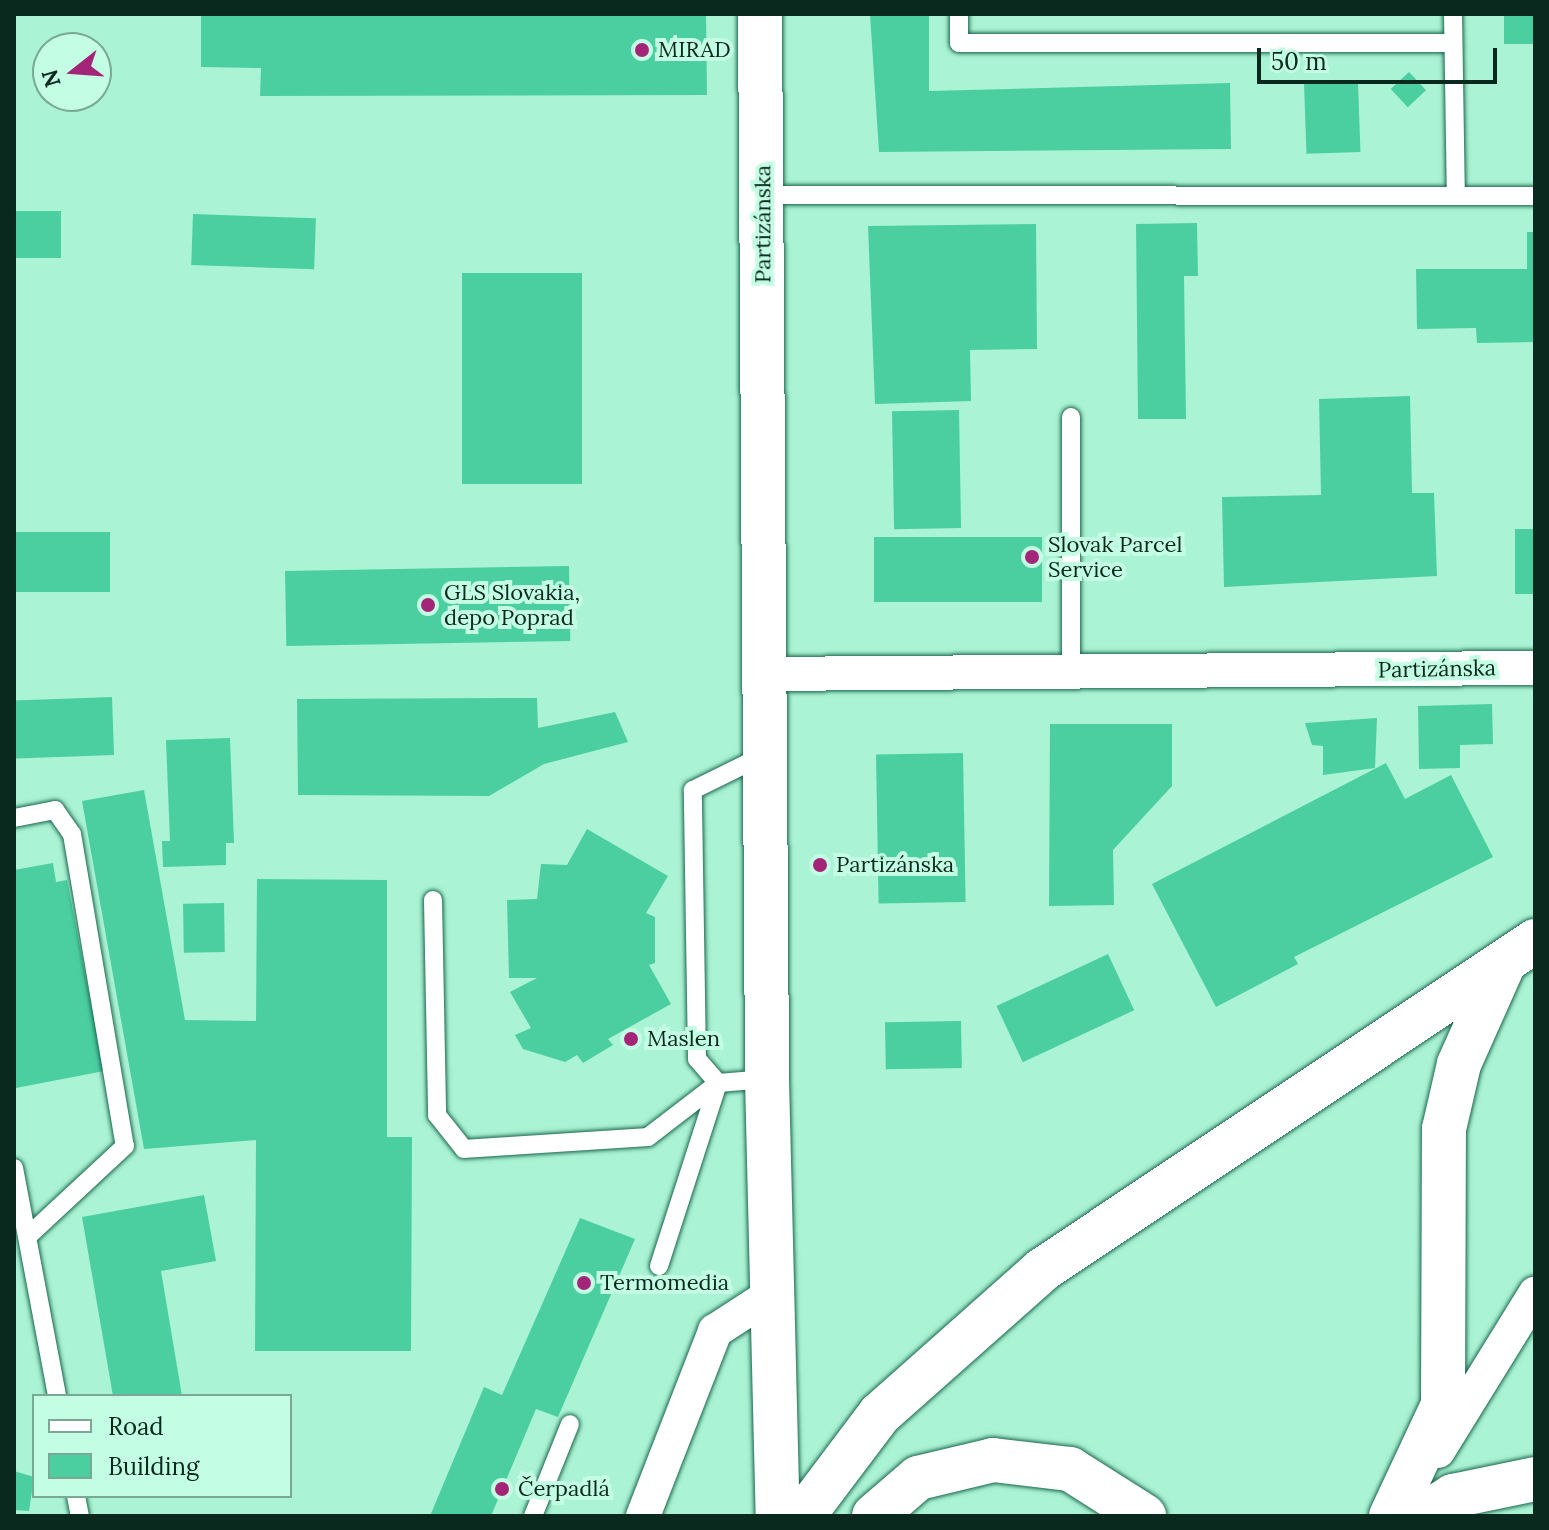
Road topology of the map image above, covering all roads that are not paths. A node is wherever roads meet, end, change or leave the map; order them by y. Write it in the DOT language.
graph roads {
  1 [pos="760,14"];
  2 [pos="959,14"];
  3 [pos="1453,14"];
  4 [pos="1453,43"];
  5 [pos="763,195"];
  6 [pos="1456,196"];
  7 [pos="1535,196"];
  8 [pos="1071,417"];
  9 [pos="1535,668"];
  10 [pos="1071,673"];
  11 [pos="763,674"];
  12 [pos="765,754"];
  13 [pos="14,818"];
  14 [pos="433,900"];
  15 [pos="1519,953"];
  16 [pos="767,1079"];
  17 [pos="718,1083"];
  18 [pos="14,1168"];
  19 [pos="28,1236"];
  20 [pos="659,1266"];
  21 [pos="772,1294"];
  22 [pos="1535,1294"];
  23 [pos="57,1394"];
  24 [pos="570,1424"];
  25 [pos="1535,1479"];
  26 [pos="533,1516"];
  27 [pos="643,1516"];
  28 [pos="778,1516"];
  29 [pos="803,1516"];
  30 [pos="874,1516"];
  31 [pos="1144,1516"];
  32 [pos="1391,1516"];
  33 [pos="1398,1516"];
  34 [pos="1422,1516"];
  1 -- 5 [label="main road, Partizánska"];
  2 -- 4 [label="lane"];
  3 -- 4 [label="lane"];
  4 -- 6 [label="lane"];
  5 -- 6 [label="lane"];
  5 -- 11 [label="main road, Partizánska"];
  6 -- 7 [label="lane"];
  8 -- 10 [label="lane"];
  9 -- 10 [label="street, Partizánska"];
  10 -- 11 [label="street, Partizánska"];
  11 -- 12 [label="main road, Partizánska"];
  12 -- 16 [label="main road, Partizánska"];
  12 -- 17 [label="lane"];
  13 -- 19 [label="lane"];
  14 -- 17 [label="lane"];
  15 -- 29 [label="main road"];
  15 -- 32 [label="main road"];
  16 -- 17 [label="lane"];
  16 -- 21 [label="main road, Partizánska"];
  17 -- 20 [label="lane"];
  18 -- 19 [label="lane"];
  19 -- 23 [label="lane"];
  21 -- 27 [label="street"];
  21 -- 28 [label="main road, Partizánska"];
  22 -- 33 [label="street"];
  24 -- 26 [label="lane"];
  25 -- 34 [label="main road"];
  30 -- 31 [label="main road"];
}
